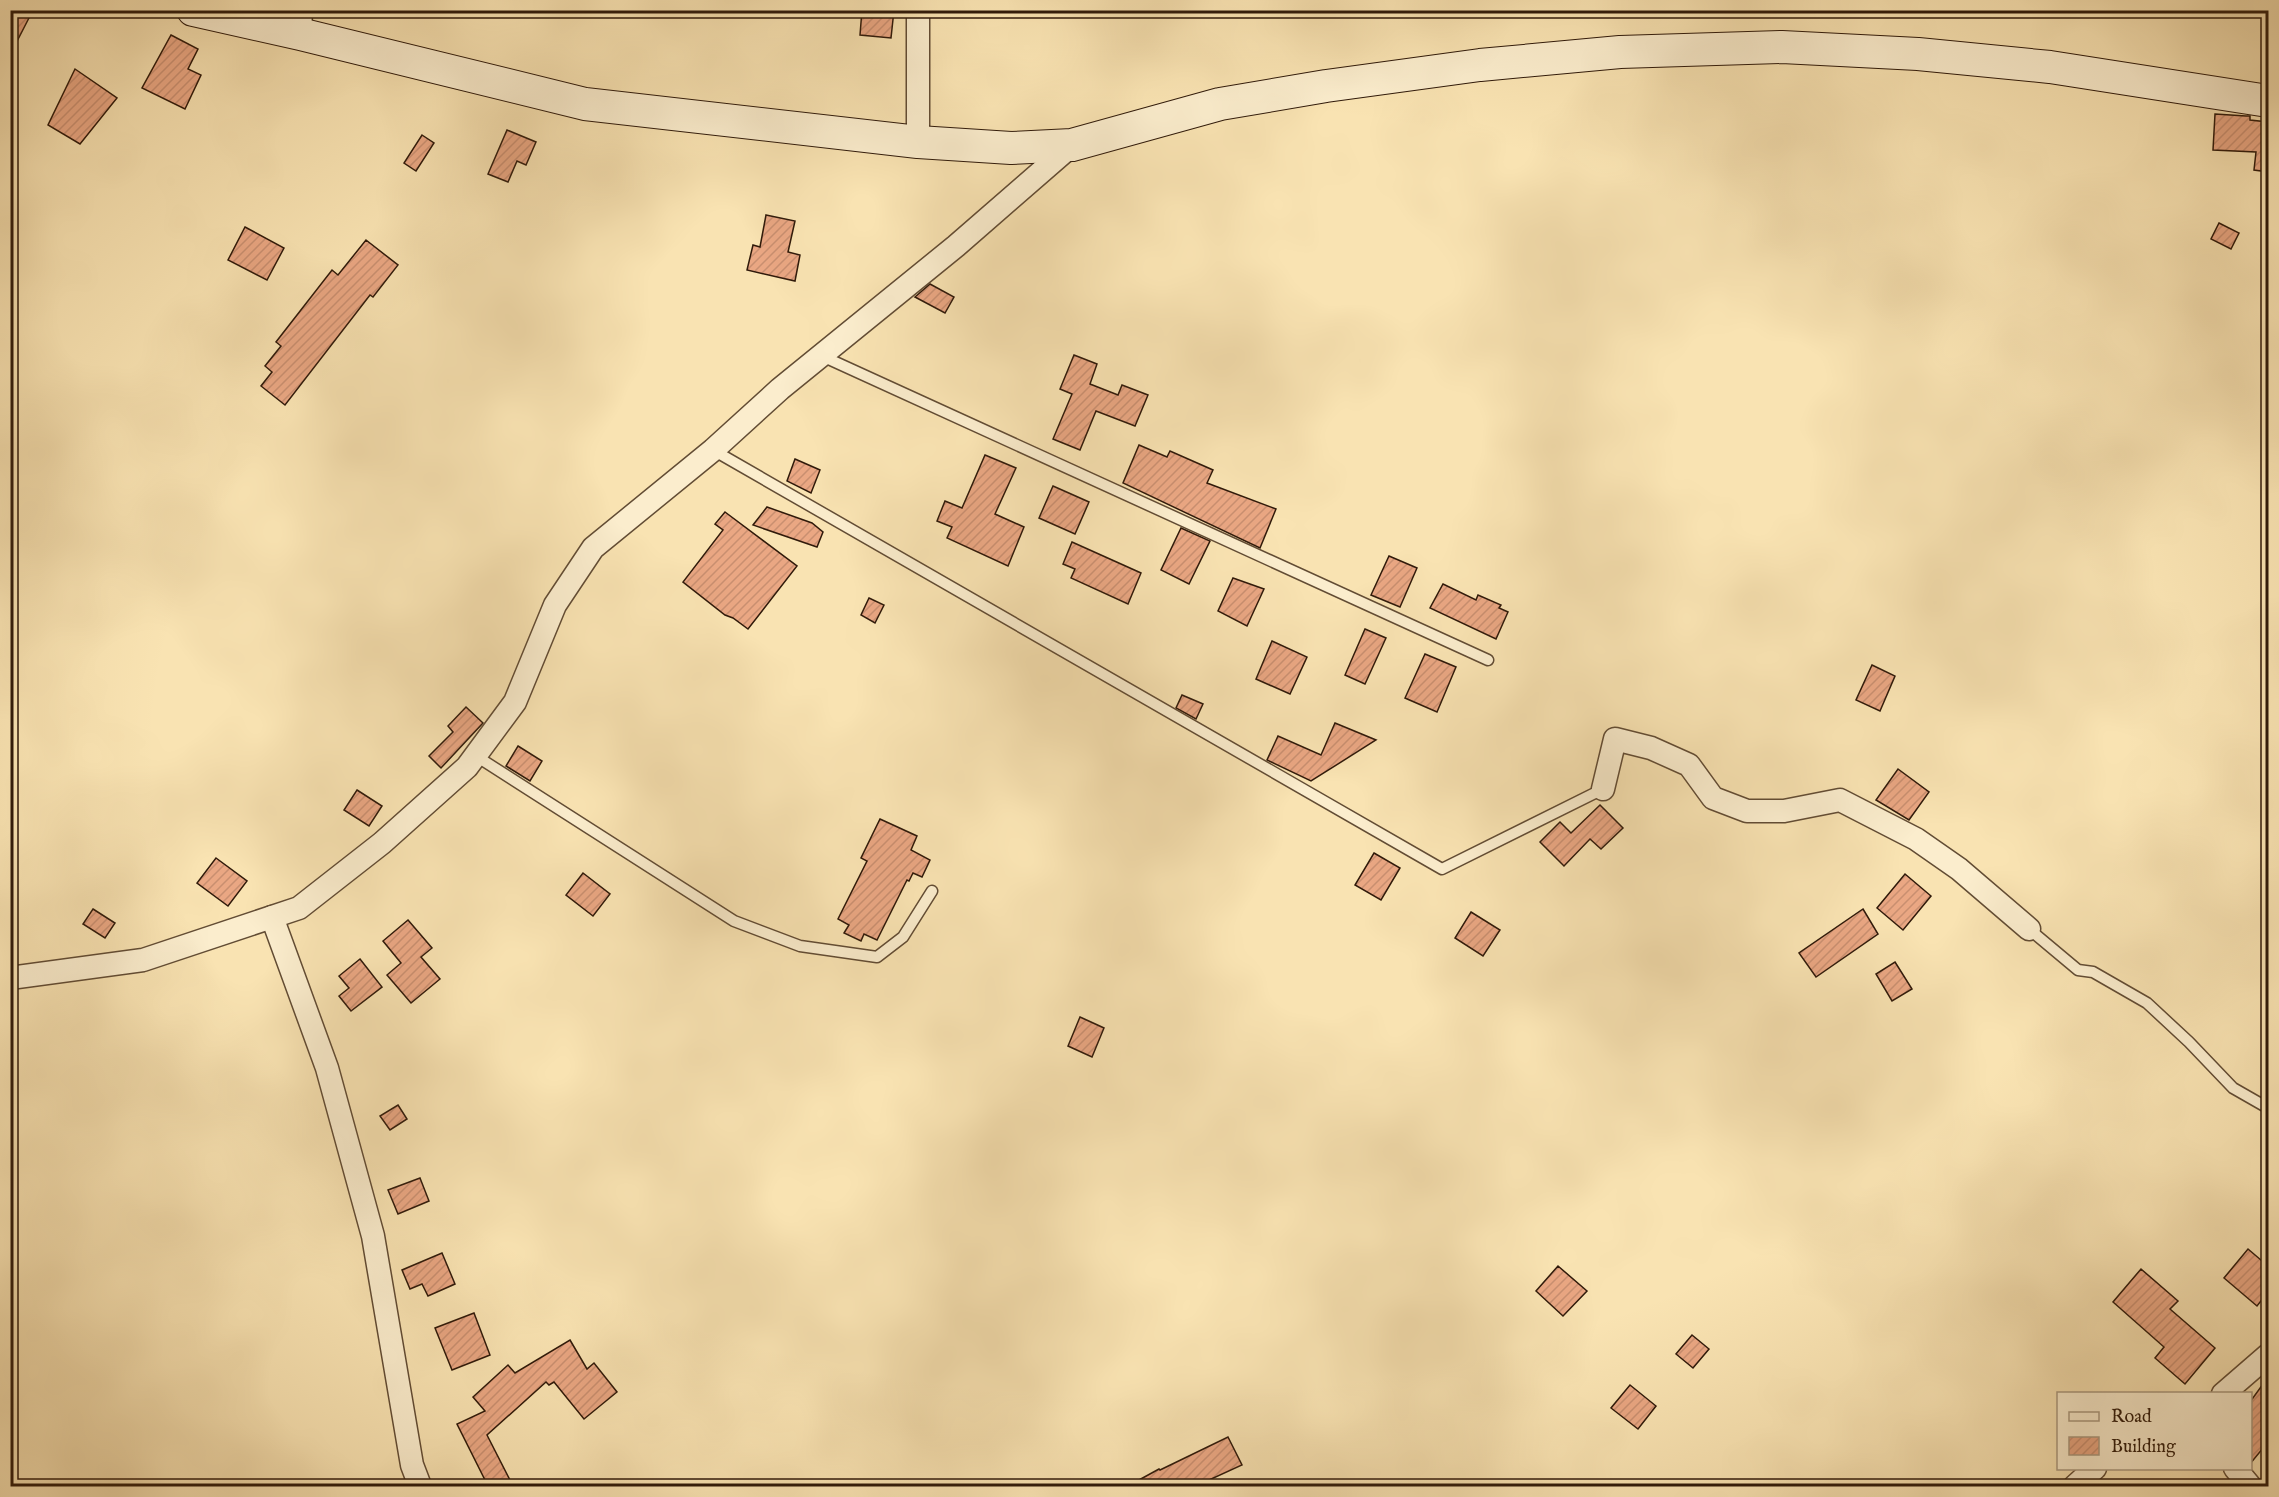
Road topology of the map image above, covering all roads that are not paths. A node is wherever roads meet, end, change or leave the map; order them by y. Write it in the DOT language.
graph roads {
  1 [pos="193,10"];
  2 [pos="918,10"];
  3 [pos="300,22"];
  4 [pos="2268,101"];
  5 [pos="918,142"];
  6 [pos="1072,145"];
  7 [pos="821,356"];
  8 [pos="713,450"];
  9 [pos="1488,660"];
  10 [pos="476,756"];
  11 [pos="1603,789"];
  12 [pos="932,891"];
  13 [pos="272,917"];
  14 [pos="2029,929"];
  15 [pos="10,978"];
  16 [pos="2268,1108"];
  17 [pos="2268,1355"];
  18 [pos="2225,1392"];
  19 [pos="2093,1470"];
  20 [pos="2237,1470"];
  21 [pos="420,1486"];
  22 [pos="2075,1486"];
  23 [pos="2250,1486"];
  1 -- 3 [label="street"];
  2 -- 5 [label="street"];
  3 -- 5 [label="street"];
  4 -- 6 [label="street"];
  5 -- 6 [label="street"];
  6 -- 7 [label="street"];
  7 -- 8 [label="street"];
  7 -- 9 [label="lane"];
  8 -- 10 [label="street"];
  8 -- 11 [label="lane"];
  10 -- 12 [label="lane"];
  10 -- 13 [label="street"];
  11 -- 14 [label="street"];
  13 -- 15 [label="street"];
  13 -- 21 [label="street"];
  14 -- 16 [label="lane"];
  17 -- 18 [label="street"];
  19 -- 22 [label="street"];
  20 -- 23 [label="street"];
}
